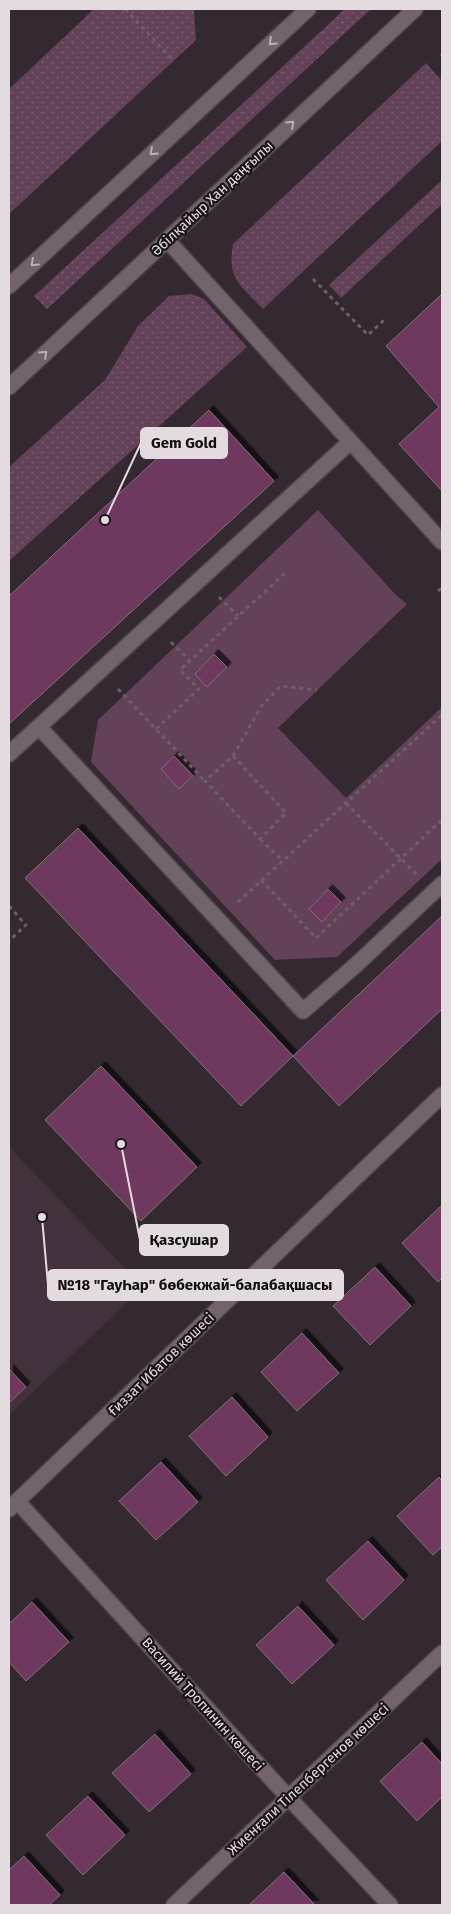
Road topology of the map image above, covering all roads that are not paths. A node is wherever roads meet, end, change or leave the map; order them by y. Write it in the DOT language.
graph roads {
  1 [pos="308,9"];
  2 [pos="415,9"];
  3 [pos="167,240"];
  4 [pos="9,286"];
  5 [pos="12,378"];
  6 [pos="350,442"];
  7 [pos="442,542"];
  8 [pos="39,727"];
  9 [pos="9,754"];
  10 [pos="438,888"];
  11 [pos="442,1095"];
  12 [pos="13,1505"];
  13 [pos="442,1653"];
  14 [pos="288,1797"];
  15 [pos="174,1905"];
  16 [pos="390,1905"];
  1 -- 4 [label="street, one-way"];
  3 -- 2 [label="street, Әбілқайыр Хан даңғылы, one-way"];
  5 -- 3 [label="street, Әбілқайыр Хан даңғылы, one-way"];
  3 -- 6 [label="street"];
  6 -- 7 [label="street"];
  6 -- 8 [label="street"];
  8 -- 9 [label="street"];
  8 -- 10 [label="street"];
  11 -- 12 [label="street, Ғиззат Ибатов көшесі"];
  12 -- 14 [label="street, Василий Тропинин көшесі"];
  13 -- 14 [label="street, Жиенғали Тілепбергенов көшесі"];
  14 -- 15 [label="street, Жиенғали Тілепбергенов көшесі"];
  14 -- 16 [label="street, Василий Тропинин көшесі"];
}
